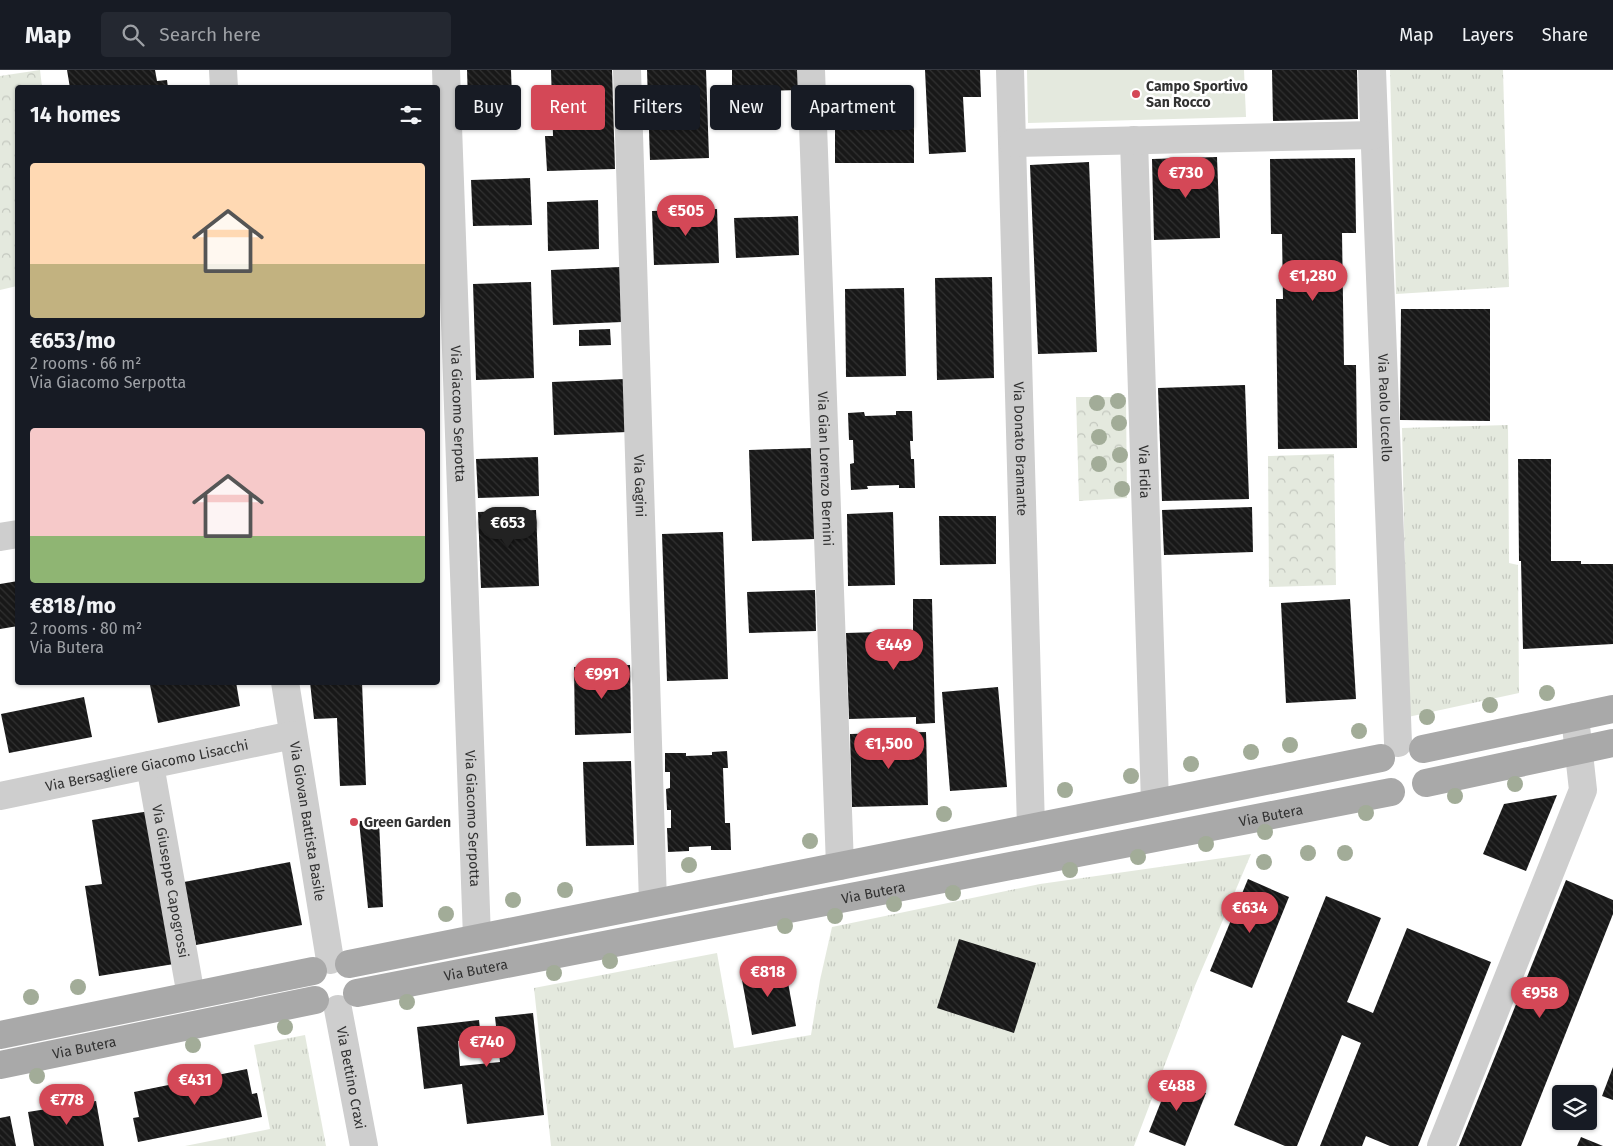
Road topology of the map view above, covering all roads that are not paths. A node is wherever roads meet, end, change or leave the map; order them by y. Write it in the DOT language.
graph roads {
  1 [pos="224,70"];
  2 [pos="446,70"];
  3 [pos="627,70"];
  4 [pos="811,70"];
  5 [pos="1010,70"];
  6 [pos="1372,70"];
  7 [pos="224,85"];
  8 [pos="1374,134"];
  9 [pos="1134,140"];
  10 [pos="1012,143"];
  11 [pos="15,534"];
  12 [pos="0,537"];
  13 [pos="285,685"];
  14 [pos="1613,709"];
  15 [pos="1575,717"];
  16 [pos="293,735"];
  17 [pos="1613,743"];
  18 [pos="1400,750"];
  19 [pos="1580,750"];
  20 [pos="150,765"];
  21 [pos="1426,783"];
  22 [pos="1391,792"];
  23 [pos="0,796"];
  24 [pos="1155,803"];
  25 [pos="1031,828"];
  26 [pos="840,866"];
  27 [pos="652,903"];
  28 [pos="477,938"];
  29 [pos="331,965"];
  30 [pos="191,996"];
  31 [pos="337,1000"];
  32 [pos="0,1035"];
  33 [pos="0,1065"];
  34 [pos="364,1146"];
  35 [pos="1441,1146"];
  1 -- 7 [label="street"];
  2 -- 28 [label="street, Via Giacomo Serpotta"];
  3 -- 27 [label="street, Via Gagini"];
  4 -- 26 [label="street, Via Gian Lorenzo Bernini"];
  5 -- 10 [label="street, Via Donato Bramante"];
  6 -- 8 [label="street, Via Paolo Uccello"];
  8 -- 9 [label="street"];
  8 -- 18 [label="street, Via Paolo Uccello"];
  9 -- 10 [label="street"];
  9 -- 24 [label="street, Via Fidia"];
  10 -- 25 [label="street, Via Donato Bramante"];
  11 -- 12 [label="street"];
  13 -- 16 [label="street, Via Giovan Battista Basile"];
  14 -- 15 [label="main road"];
  15 -- 18 [label="main road"];
  15 -- 19 [label="street"];
  16 -- 20 [label="street, Via Bersagliere Giacomo Lisacchi"];
  16 -- 29 [label="street, Via Giovan Battista Basile"];
  17 -- 19 [label="main road"];
  18 -- 21 [label="main road"];
  18 -- 22 [label="main road"];
  18 -- 24 [label="main road"];
  19 -- 21 [label="main road"];
  19 -- 35 [label="street"];
  20 -- 23 [label="street, Via Bersagliere Giacomo Lisacchi"];
  20 -- 30 [label="street, Via Giuseppe Capogrossi"];
  21 -- 22 [label="main road"];
  22 -- 31 [label="main road, Via Butera"];
  24 -- 25 [label="main road"];
  25 -- 26 [label="main road"];
  26 -- 27 [label="main road"];
  27 -- 28 [label="main road"];
  28 -- 29 [label="main road"];
  29 -- 30 [label="main road"];
  29 -- 31 [label="main road"];
  29 -- 31 [label="main road"];
  30 -- 32 [label="main road"];
  31 -- 33 [label="main road, Via Butera"];
  31 -- 34 [label="street, Via Bettino Craxi"];
}
